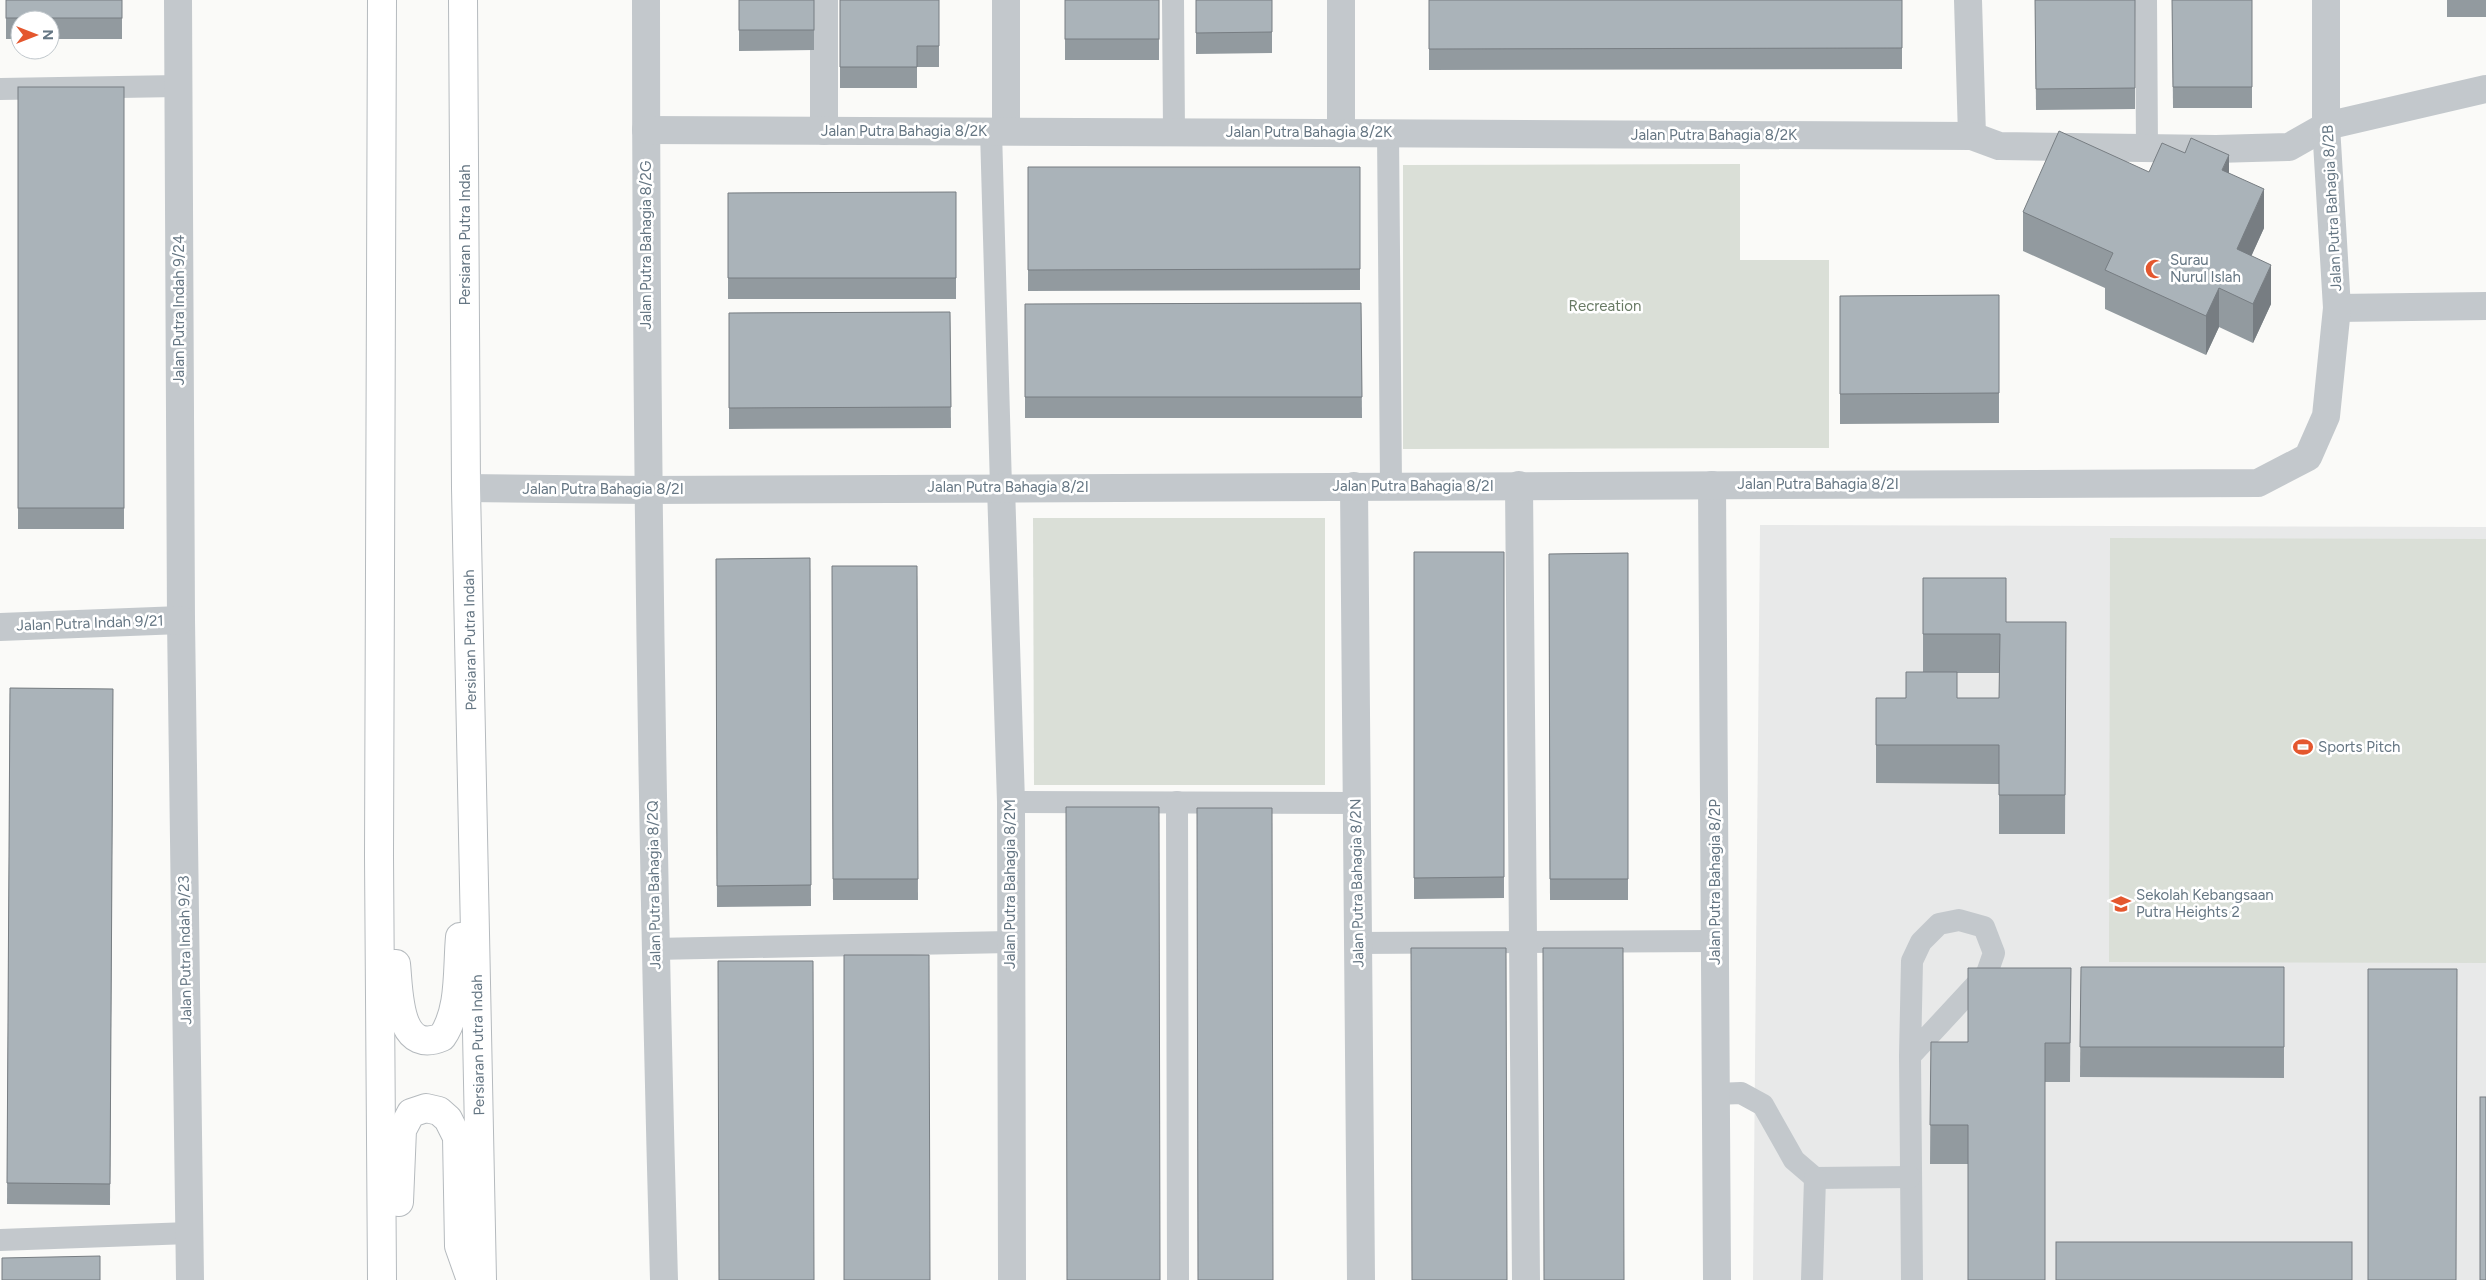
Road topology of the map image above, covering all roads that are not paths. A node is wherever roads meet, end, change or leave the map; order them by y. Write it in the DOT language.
graph roads {
  1 [pos="178,0"];
  2 [pos="382,0"];
  3 [pos="463,0"];
  4 [pos="646,0"];
  5 [pos="824,0"];
  6 [pos="1006,0"];
  7 [pos="1173,0"];
  8 [pos="1341,0"];
  9 [pos="1968,0"];
  10 [pos="2146,0"];
  11 [pos="2326,0"];
  12 [pos="178,86"];
  13 [pos="0,89"];
  14 [pos="2486,90"];
  15 [pos="2326,126"];
  16 [pos="646,130"];
  17 [pos="824,131"];
  18 [pos="999,131"];
  19 [pos="1174,132"];
  20 [pos="1341,132"];
  21 [pos="1388,132"];
  22 [pos="1972,136"];
  23 [pos="2147,148"];
  24 [pos="2486,306"];
  25 [pos="2337,308"];
  26 [pos="2326,416"];
  27 [pos="1712,484"];
  28 [pos="1390,485"];
  29 [pos="1518,485"];
  30 [pos="1354,486"];
  31 [pos="1002,487"];
  32 [pos="466,488"];
  33 [pos="647,490"];
  34 [pos="181,620"];
  35 [pos="0,627"];
  36 [pos="1010,802"];
  37 [pos="1177,802"];
  38 [pos="1356,803"];
  39 [pos="379,856"];
  40 [pos="475,882"];
  41 [pos="1715,941"];
  42 [pos="1010,942"];
  43 [pos="1524,942"];
  44 [pos="1358,943"];
  45 [pos="654,949"];
  46 [pos="1910,1056"];
  47 [pos="1716,1094"];
  48 [pos="1910,1176"];
  49 [pos="1814,1178"];
  50 [pos="189,1233"];
  51 [pos="0,1240"];
  52 [pos="190,1280"];
  53 [pos="382,1280"];
  54 [pos="389,1280"];
  55 [pos="471,1280"];
  56 [pos="482,1280"];
  57 [pos="664,1280"];
  58 [pos="1012,1280"];
  59 [pos="1178,1280"];
  60 [pos="1361,1280"];
  61 [pos="1526,1280"];
  62 [pos="1717,1280"];
  63 [pos="1812,1280"];
  64 [pos="1912,1280"];
  1 -- 12 [label="street, Jalan Putra Indah 9/24"];
  2 -- 39 [label="main road"];
  3 -- 32 [label="main road, Persiaran Putra Indah"];
  4 -- 16 [label="street, Jalan Putra Bahagia 8/2G"];
  5 -- 17 [label="street"];
  6 -- 18 [label="street"];
  7 -- 19 [label="lane"];
  8 -- 20 [label="street"];
  9 -- 22 [label="street"];
  10 -- 23 [label="lane"];
  11 -- 15 [label="street, Jalan Putra Bahagia 8/2B"];
  12 -- 13 [label="lane"];
  12 -- 34 [label="street, Jalan Putra Indah 9/24"];
  14 -- 15 [label="street, Jalan Putra Bahagia 8/2K"];
  15 -- 23 [label="street, Jalan Putra Bahagia 8/2K"];
  15 -- 25 [label="street, Jalan Putra Bahagia 8/2B"];
  16 -- 17 [label="street, Jalan Putra Bahagia 8/2K"];
  16 -- 33 [label="street, Jalan Putra Bahagia 8/2G"];
  17 -- 18 [label="street, Jalan Putra Bahagia 8/2K"];
  18 -- 19 [label="street, Jalan Putra Bahagia 8/2K"];
  18 -- 31 [label="lane"];
  19 -- 20 [label="street, Jalan Putra Bahagia 8/2K"];
  20 -- 21 [label="street, Jalan Putra Bahagia 8/2K"];
  21 -- 22 [label="street, Jalan Putra Bahagia 8/2K"];
  21 -- 28 [label="lane"];
  22 -- 23 [label="street, Jalan Putra Bahagia 8/2K"];
  24 -- 25 [label="street"];
  25 -- 26 [label="street, Jalan Putra Bahagia 8/2B"];
  26 -- 27 [label="street, Jalan Putra Bahagia 8/2I"];
  27 -- 29 [label="street, Jalan Putra Bahagia 8/2I"];
  27 -- 41 [label="street, Jalan Putra Bahagia 8/2P"];
  28 -- 29 [label="street, Jalan Putra Bahagia 8/2I"];
  28 -- 30 [label="street, Jalan Putra Bahagia 8/2I"];
  29 -- 43 [label="street"];
  30 -- 31 [label="street, Jalan Putra Bahagia 8/2I"];
  30 -- 38 [label="street, Jalan Putra Bahagia 8/2N"];
  31 -- 33 [label="street, Jalan Putra Bahagia 8/2I"];
  31 -- 36 [label="street, Jalan Putra Bahagia 8/2M"];
  32 -- 33 [label="street, Jalan Putra Bahagia 8/2I"];
  32 -- 40 [label="main road, Persiaran Putra Indah"];
  33 -- 45 [label="street, Jalan Putra Bahagia 8/2Q"];
  34 -- 35 [label="street, Jalan Putra Indah 9/21"];
  34 -- 50 [label="street, Jalan Putra Indah 9/23"];
  36 -- 37 [label="lane"];
  36 -- 42 [label="street, Jalan Putra Bahagia 8/2M"];
  37 -- 38 [label="lane"];
  37 -- 59 [label="lane"];
  38 -- 44 [label="street, Jalan Putra Bahagia 8/2N"];
  39 -- 40 [label="main road"];
  39 -- 53 [label="main road"];
  40 -- 56 [label="main road, Persiaran Putra Indah"];
  41 -- 43 [label="lane"];
  41 -- 47 [label="street, Jalan Putra Bahagia 8/2P"];
  42 -- 45 [label="lane"];
  42 -- 58 [label="street, Jalan Putra Bahagia 8/2M"];
  43 -- 44 [label="lane"];
  43 -- 61 [label="street"];
  44 -- 60 [label="street, Jalan Putra Bahagia 8/2N"];
  45 -- 57 [label="street, Jalan Putra Bahagia 8/2Q"];
  46 -- 46 [label="lane"];
  46 -- 48 [label="lane"];
  47 -- 49 [label="lane"];
  47 -- 62 [label="street, Jalan Putra Bahagia 8/2P"];
  48 -- 49 [label="lane"];
  48 -- 64 [label="lane"];
  49 -- 63 [label="lane"];
  50 -- 51 [label="lane"];
  50 -- 52 [label="street, Jalan Putra Indah 9/23"];
  54 -- 55 [label="main road"];
}
